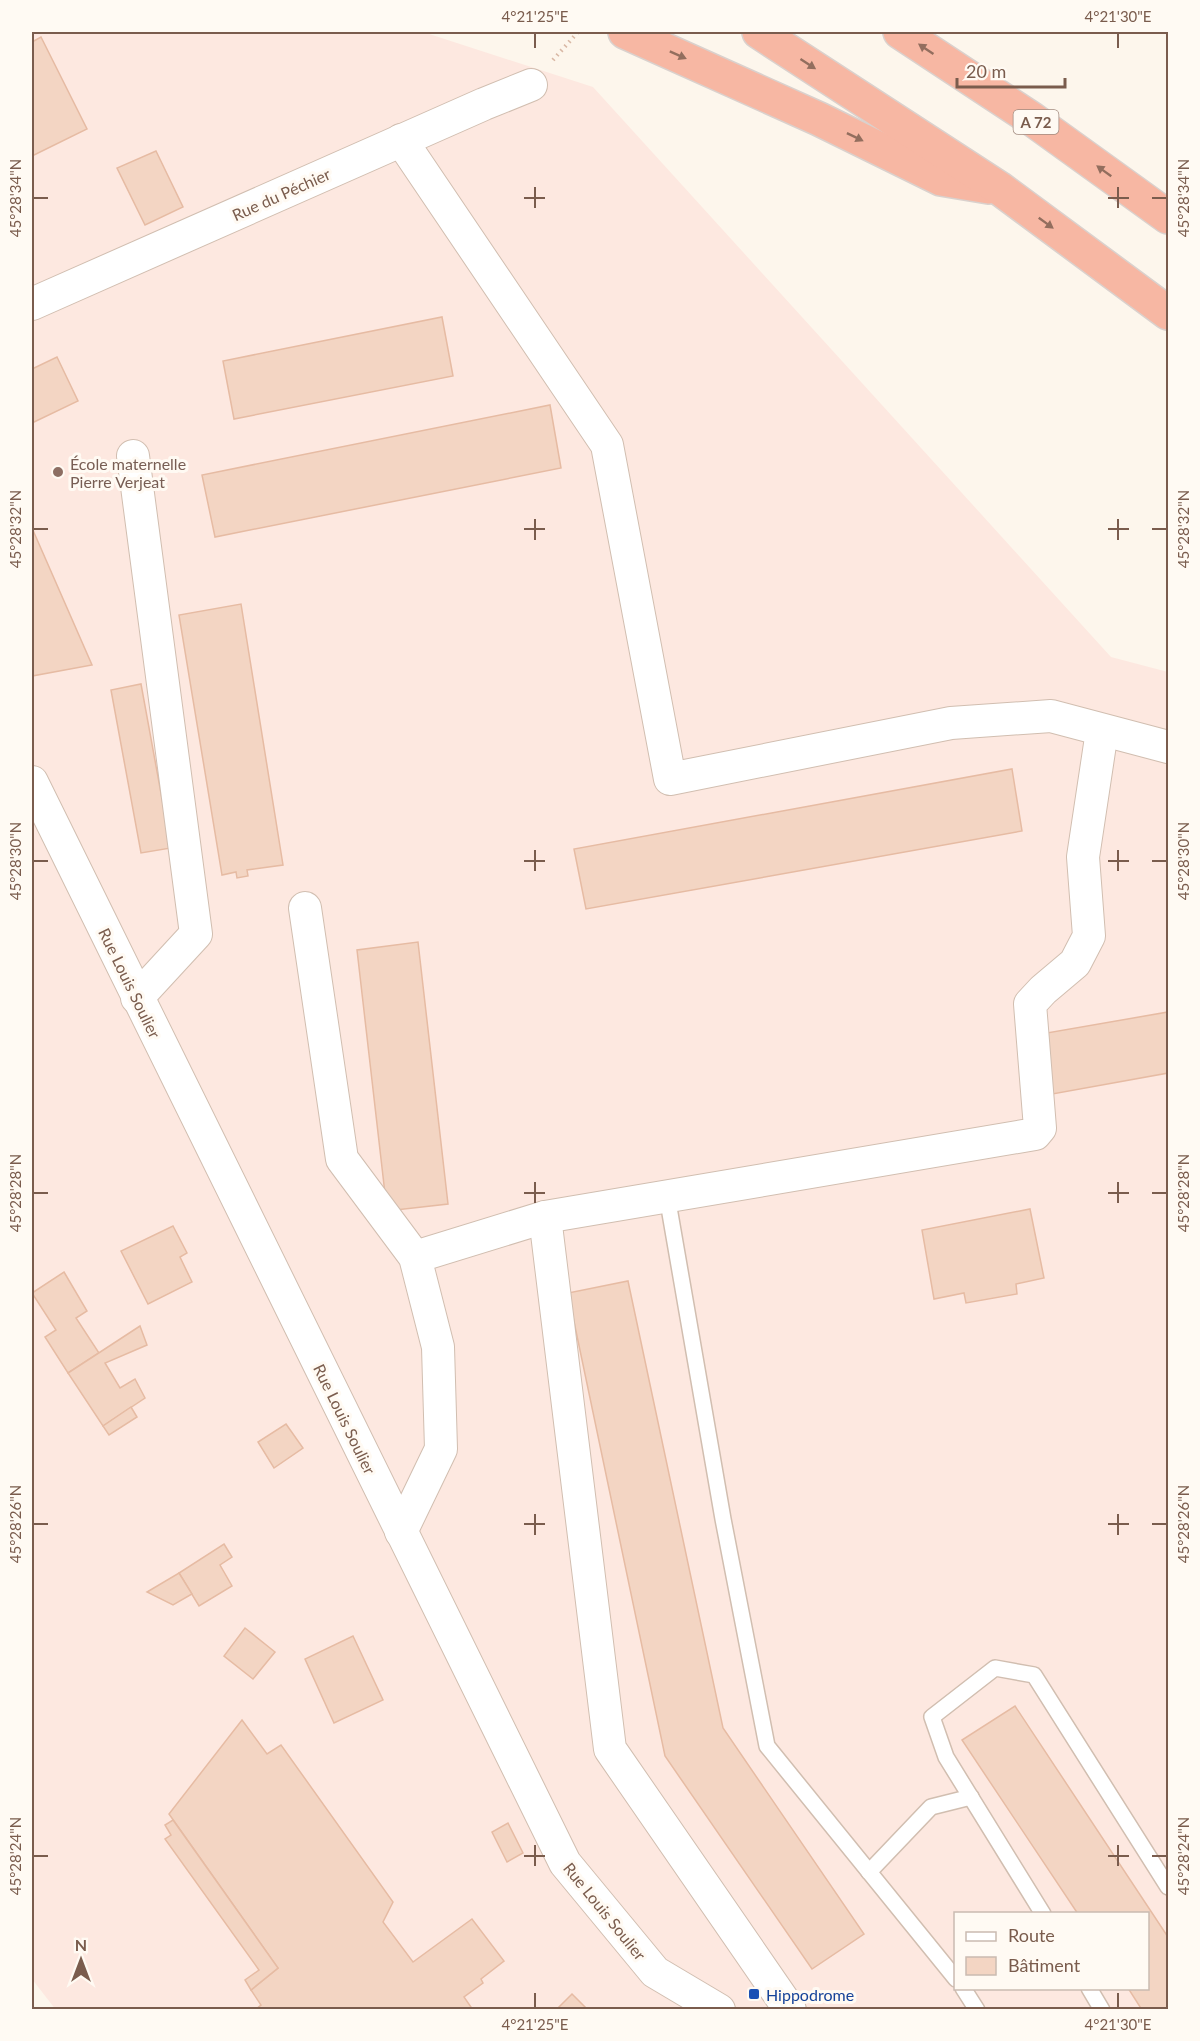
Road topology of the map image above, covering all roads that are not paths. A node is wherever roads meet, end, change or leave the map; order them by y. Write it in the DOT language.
graph roads {
  1 [pos="625,32"];
  2 [pos="759,32"];
  3 [pos="900,32"];
  4 [pos="531,85"];
  5 [pos="401,140"];
  6 [pos="999,188"];
  7 [pos="1168,217"];
  8 [pos="32,304"];
  9 [pos="1168,313"];
  10 [pos="133,456"];
  11 [pos="1102,731"];
  12 [pos="1168,747"];
  13 [pos="32,782"];
  14 [pos="305,908"];
  15 [pos="137,998"];
  16 [pos="667,1197"];
  17 [pos="545,1217"];
  18 [pos="415,1257"];
  19 [pos="401,1532"];
  20 [pos="971,1797"];
  21 [pos="869,1872"];
  22 [pos="1168,1887"];
  23 [pos="1042,1912"];
  24 [pos="954,1977"];
  25 [pos="964,1990"];
  26 [pos="1090,1990"];
  27 [pos="719,2010"];
  28 [pos="790,2010"];
  29 [pos="977,2010"];
  30 [pos="1102,2010"];
  1 -- 6 [label="highway, one-way"];
  2 -- 6 [label="highway, one-way"];
  7 -- 3 [label="highway, A 72, one-way"];
  4 -- 5 [label="street, Rue du Péchier"];
  5 -- 8 [label="street, Rue du Péchier"];
  5 -- 11 [label="street"];
  6 -- 9 [label="highway, one-way"];
  10 -- 15 [label="street"];
  11 -- 12 [label="street"];
  11 -- 16 [label="street"];
  13 -- 15 [label="street, Rue Louis Soulier"];
  14 -- 18 [label="street"];
  15 -- 19 [label="street, Rue Louis Soulier"];
  16 -- 17 [label="street"];
  16 -- 21 [label="lane"];
  17 -- 18 [label="street"];
  17 -- 28 [label="street"];
  18 -- 19 [label="street"];
  19 -- 27 [label="street, Rue Louis Soulier"];
  20 -- 21 [label="lane"];
  20 -- 22 [label="lane"];
  20 -- 23 [label="lane"];
  21 -- 24 [label="lane"];
  25 -- 29 [label="lane"];
  26 -- 30 [label="lane"];
}
